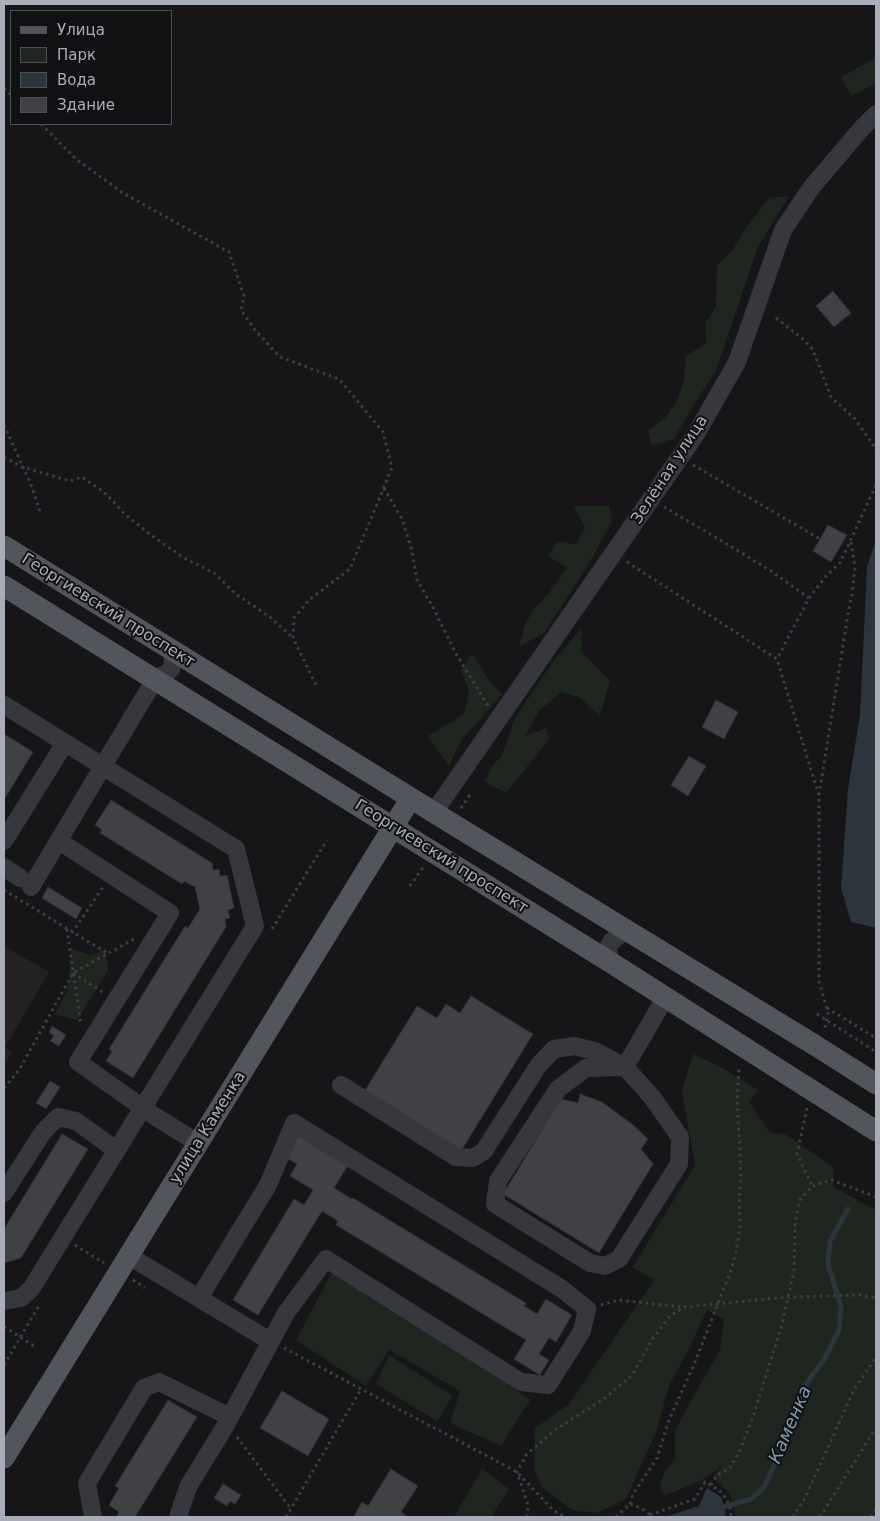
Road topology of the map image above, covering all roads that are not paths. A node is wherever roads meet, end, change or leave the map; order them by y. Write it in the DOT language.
graph roads {
  1 [pos="876,114"];
  2 [pos="4,546"];
  3 [pos="4,586"];
  4 [pos="172,650"];
  5 [pos="154,679"];
  6 [pos="4,705"];
  7 [pos="65,743"];
  8 [pos="102,766"];
  9 [pos="411,798"];
  10 [pos="434,812"];
  11 [pos="393,827"];
  12 [pos="4,840"];
  13 [pos="59,841"];
  14 [pos="4,867"];
  15 [pos="630,933"];
  16 [pos="610,962"];
  17 [pos="665,998"];
  18 [pos="625,1067"];
  19 [pos="876,1084"];
  20 [pos="341,1085"];
  21 [pos="143,1107"];
  22 [pos="876,1132"];
  23 [pos="198,1143"];
  24 [pos="116,1150"];
  25 [pos="4,1193"];
  26 [pos="128,1256"];
  27 [pos="199,1298"];
  28 [pos="4,1301"];
  29 [pos="270,1341"];
  30 [pos="229,1420"];
  31 [pos="4,1458"];
  32 [pos="93,1517"];
  33 [pos="178,1517"];
  1 -- 10 [label="street, Зелёная улица"];
  2 -- 4 [label="main road, Георгиевский проспект"];
  3 -- 5 [label="main road, Георгиевский проспект"];
  4 -- 5 [label="street"];
  4 -- 9 [label="main road, Георгиевский проспект"];
  5 -- 8 [label="street"];
  5 -- 11 [label="main road, Георгиевский проспект"];
  6 -- 7 [label="street"];
  7 -- 8 [label="street"];
  7 -- 12 [label="street"];
  8 -- 13 [label="street"];
  8 -- 21 [label="street"];
  9 -- 10 [label="main road, Георгиевский проспект"];
  9 -- 11 [label="main road, улица Каменка"];
  10 -- 15 [label="main road, Георгиевский проспект"];
  11 -- 16 [label="main road, Георгиевский проспект"];
  11 -- 23 [label="main road, улица Каменка"];
  13 -- 14 [label="street"];
  13 -- 21 [label="street"];
  15 -- 16 [label="street"];
  15 -- 19 [label="main road, Георгиевский проспект, bridge"];
  16 -- 17 [label="main road, Георгиевский проспект"];
  17 -- 18 [label="street"];
  17 -- 22 [label="main road, Георгиевский проспект, bridge"];
  18 -- 18 [label="street"];
  18 -- 20 [label="street"];
  21 -- 23 [label="street"];
  21 -- 24 [label="street"];
  23 -- 26 [label="main road, улица Каменка"];
  24 -- 25 [label="street"];
  24 -- 28 [label="street"];
  26 -- 27 [label="street"];
  26 -- 31 [label="main road, улица Каменка"];
  27 -- 29 [label="street"];
  27 -- 29 [label="street"];
  29 -- 30 [label="street"];
  30 -- 32 [label="street"];
  30 -- 33 [label="street"];
}
